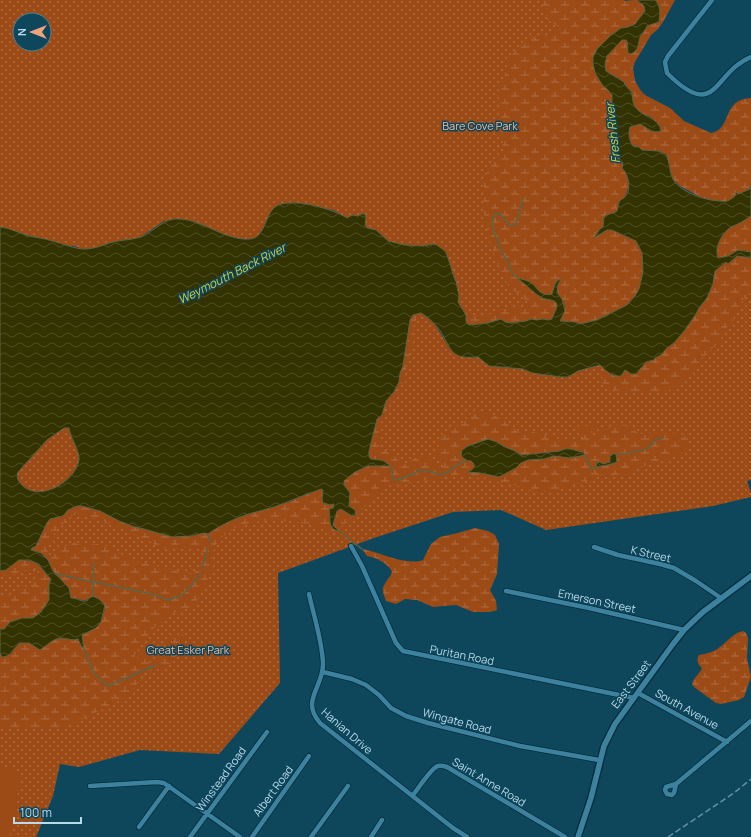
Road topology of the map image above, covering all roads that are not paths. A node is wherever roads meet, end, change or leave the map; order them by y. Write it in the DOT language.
graph roads {
  1 [pos="712,0"];
  2 [pos="751,57"];
  3 [pos="351,546"];
  4 [pos="594,547"];
  5 [pos="751,576"];
  6 [pos="506,591"];
  7 [pos="309,594"];
  8 [pos="721,598"];
  9 [pos="684,630"];
  10 [pos="323,672"];
  11 [pos="638,692"];
  12 [pos="634,698"];
  13 [pos="751,721"];
  14 [pos="267,732"];
  15 [pos="727,742"];
  16 [pos="309,756"];
  17 [pos="599,760"];
  18 [pos="676,784"];
  19 [pos="166,785"];
  20 [pos="90,786"];
  21 [pos="348,786"];
  22 [pos="413,795"];
  23 [pos="207,813"];
  24 [pos="382,820"];
  25 [pos="139,827"];
  26 [pos="190,837"];
  27 [pos="240,837"];
  28 [pos="252,837"];
  29 [pos="311,837"];
  30 [pos="371,837"];
  31 [pos="467,837"];
  32 [pos="564,837"];
  33 [pos="578,837"];
  1 -- 2 [label="street"];
  3 -- 12 [label="street, Puritan Road"];
  4 -- 8 [label="street, K Street"];
  5 -- 8 [label="street, East Street"];
  6 -- 9 [label="street, Emerson Street"];
  7 -- 10 [label="street, Hanian Drive"];
  8 -- 9 [label="street, East Street"];
  9 -- 11 [label="street, East Street"];
  10 -- 17 [label="street, Wingate Road"];
  10 -- 22 [label="street, Hanian Drive"];
  11 -- 12 [label="street, East Street"];
  11 -- 15 [label="street, South Avenue"];
  12 -- 17 [label="street, East Street"];
  13 -- 15 [label="street"];
  14 -- 23 [label="street, Winstead Road"];
  15 -- 18 [label="street"];
  16 -- 28 [label="street, Albert Road"];
  17 -- 33 [label="street, East Street"];
  19 -- 20 [label="street"];
  19 -- 23 [label="street"];
  19 -- 25 [label="street"];
  21 -- 29 [label="street"];
  22 -- 31 [label="street, Hanian Drive"];
  22 -- 32 [label="street, Saint Anne Road"];
  23 -- 26 [label="street, Winstead Road"];
  23 -- 27 [label="street"];
  24 -- 30 [label="street"];
}
